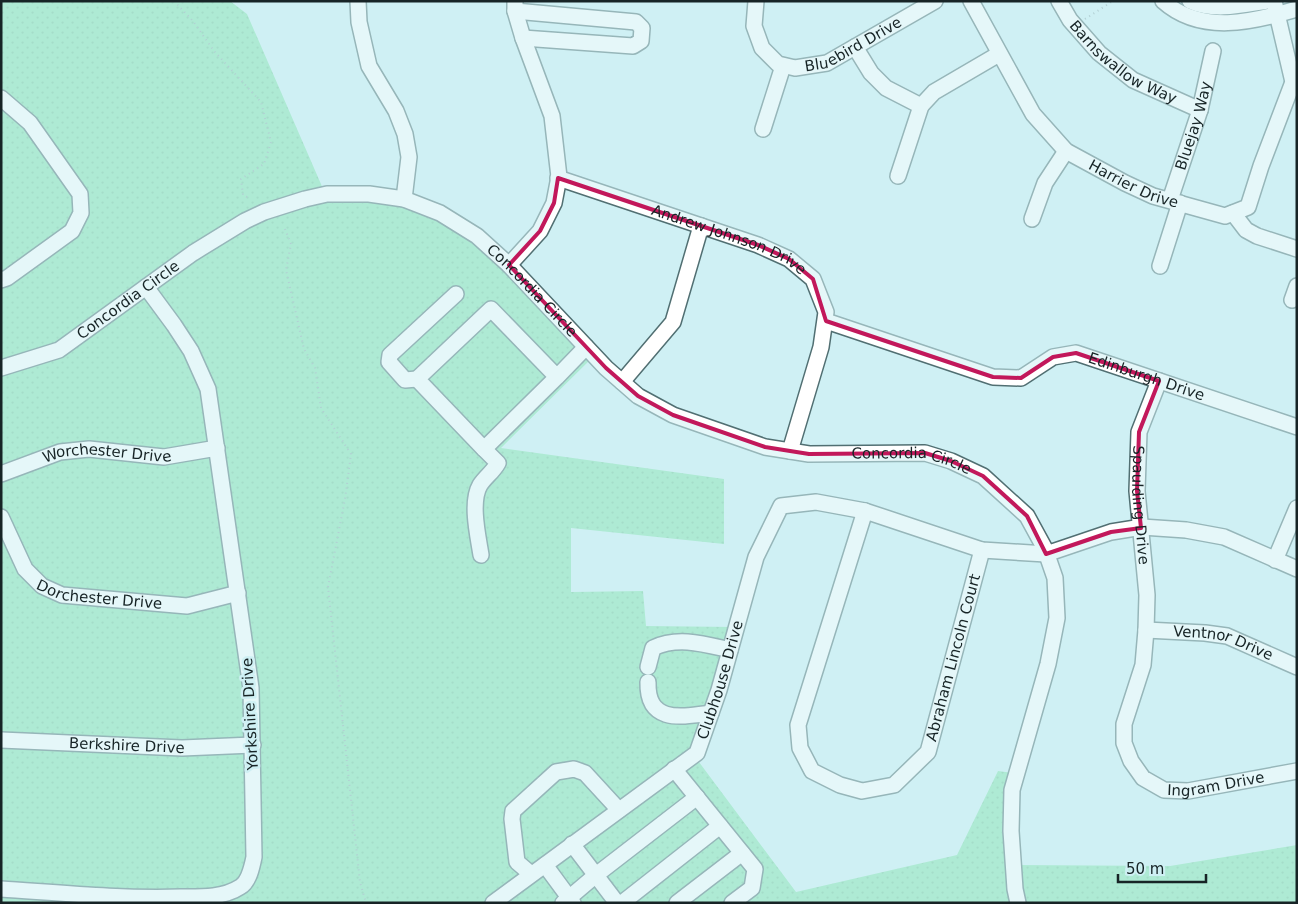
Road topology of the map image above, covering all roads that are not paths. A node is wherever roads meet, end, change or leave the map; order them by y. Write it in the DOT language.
graph roads {
  1 [pos="358,1"];
  2 [pos="756,1"];
  3 [pos="935,1"];
  4 [pos="971,1"];
  5 [pos="1059,1"];
  6 [pos="1163,1"];
  7 [pos="1190,1"];
  8 [pos="1267,1"];
  9 [pos="515,6"];
  10 [pos="1275,8"];
  11 [pos="1297,9"];
  12 [pos="523,38"];
  13 [pos="855,47"];
  14 [pos="1212,51"];
  15 [pos="999,54"];
  16 [pos="783,66"];
  17 [pos="1295,83"];
  18 [pos="1,98"];
  19 [pos="921,106"];
  20 [pos="1200,110"];
  21 [pos="763,129"];
  22 [pos="1066,151"];
  23 [pos="898,176"];
  24 [pos="558,178"];
  25 [pos="404,199"];
  26 [pos="1175,202"];
  27 [pos="1233,213"];
  28 [pos="1032,219"];
  29 [pos="701,226"];
  30 [pos="1297,249"];
  31 [pos="510,265"];
  32 [pos="1160,266"];
  33 [pos="1,280"];
  34 [pos="146,287"];
  35 [pos="456,294"];
  36 [pos="826,321"];
  37 [pos="586,346"];
  38 [pos="1,368"];
  39 [pos="557,377"];
  40 [pos="417,378"];
  41 [pos="1159,381"];
  42 [pos="622,382"];
  43 [pos="1297,428"];
  44 [pos="217,448"];
  45 [pos="484,449"];
  46 [pos="790,450"];
  47 [pos="1,474"];
  48 [pos="1297,508"];
  49 [pos="865,511"];
  50 [pos="1,517"];
  51 [pos="1141,528"];
  52 [pos="982,550"];
  53 [pos="1046,554"];
  54 [pos="481,555"];
  55 [pos="1276,560"];
  56 [pos="1297,569"];
  57 [pos="238,592"];
  58 [pos="1146,630"];
  59 [pos="730,650"];
  60 [pos="1297,667"];
  61 [pos="711,713"];
  62 [pos="1,740"];
  63 [pos="253,745"];
  64 [pos="674,769"];
  65 [pos="1297,771"];
  66 [pos="697,797"];
  67 [pos="618,810"];
  68 [pos="720,826"];
  69 [pos="572,844"];
  70 [pos="742,853"];
  71 [pos="545,864"];
  72 [pos="531,874"];
  73 [pos="596,875"];
  74 [pos="1,889"];
  75 [pos="568,901"];
  76 [pos="493,903"];
  77 [pos="617,903"];
  78 [pos="622,903"];
  79 [pos="678,903"];
  80 [pos="732,903"];
  81 [pos="1018,903"];
  1 -- 25 [label="street"];
  2 -- 16 [label="street, Bluebird Drive"];
  3 -- 13 [label="street, Bluebird Drive"];
  4 -- 15 [label="street, Harrier Drive"];
  5 -- 20 [label="street, Barnswallow Way"];
  6 -- 10 [label="street"];
  7 -- 8 [label="street"];
  9 -- 12 [label="street"];
  9 -- 12 [label="street"];
  10 -- 11 [label="street"];
  10 -- 17 [label="street"];
  12 -- 24 [label="street"];
  13 -- 16 [label="street, Bluebird Drive"];
  13 -- 19 [label="street"];
  14 -- 20 [label="street, Bluejay Way"];
  15 -- 19 [label="street"];
  15 -- 22 [label="street, Harrier Drive"];
  16 -- 21 [label="street"];
  17 -- 27 [label="street"];
  18 -- 33 [label="street"];
  19 -- 23 [label="street"];
  20 -- 26 [label="street, Bluejay Way"];
  22 -- 26 [label="street, Harrier Drive"];
  22 -- 28 [label="street"];
  24 -- 29 [label="street, Andrew Johnson Drive"];
  24 -- 31 [label="street"];
  25 -- 31 [label="street, Concordia Circle"];
  25 -- 34 [label="street, Concordia Circle"];
  26 -- 27 [label="street, Harrier Drive"];
  26 -- 32 [label="street, Bluejay Way"];
  27 -- 30 [label="street"];
  29 -- 36 [label="street, Andrew Johnson Drive"];
  29 -- 42 [label="street"];
  31 -- 37 [label="street, Concordia Circle"];
  34 -- 38 [label="street, Concordia Circle"];
  34 -- 44 [label="street, Yorkshire Drive"];
  35 -- 40 [label="street"];
  36 -- 41 [label="street, Edinburgh Drive"];
  36 -- 46 [label="street, Andrew Johnson Drive"];
  37 -- 39 [label="street"];
  37 -- 42 [label="street, Concordia Circle"];
  39 -- 40 [label="street"];
  39 -- 45 [label="street"];
  40 -- 45 [label="street"];
  41 -- 43 [label="street, Edinburgh Drive"];
  41 -- 51 [label="street, Spaulding Drive"];
  42 -- 46 [label="street, Concordia Circle"];
  44 -- 47 [label="street, Worchester Drive"];
  44 -- 57 [label="street, Yorkshire Drive"];
  45 -- 54 [label="street"];
  46 -- 53 [label="street, Concordia Circle"];
  48 -- 55 [label="street"];
  49 -- 52 [label="street"];
  49 -- 52 [label="street, Abraham Lincoln Court"];
  49 -- 59 [label="street, Clubhouse Drive"];
  50 -- 57 [label="street, Dorchester Drive"];
  51 -- 53 [label="street"];
  51 -- 55 [label="street"];
  51 -- 58 [label="street, Spaulding Drive"];
  52 -- 53 [label="street"];
  53 -- 81 [label="street, Concordia Circle"];
  55 -- 56 [label="street"];
  57 -- 63 [label="street, Yorkshire Drive"];
  58 -- 60 [label="street, Ventnor Drive"];
  58 -- 65 [label="street, Ingram Drive"];
  59 -- 61 [label="street, Clubhouse Drive"];
  59 -- 61 [label="street"];
  61 -- 64 [label="street, Clubhouse Drive"];
  62 -- 63 [label="street, Berkshire Drive"];
  63 -- 74 [label="street, Yorkshire Drive"];
  64 -- 66 [label="street"];
  64 -- 67 [label="street, Clubhouse Drive"];
  66 -- 68 [label="street"];
  66 -- 73 [label="street"];
  67 -- 69 [label="street, Clubhouse Drive"];
  67 -- 72 [label="street"];
  68 -- 70 [label="street"];
  68 -- 78 [label="street"];
  69 -- 71 [label="street, Clubhouse Drive"];
  69 -- 73 [label="street"];
  70 -- 79 [label="street"];
  70 -- 80 [label="street"];
  71 -- 72 [label="street, Clubhouse Drive"];
  71 -- 75 [label="street"];
  72 -- 76 [label="street, Clubhouse Drive"];
  73 -- 75 [label="street"];
  73 -- 77 [label="street"];
}
